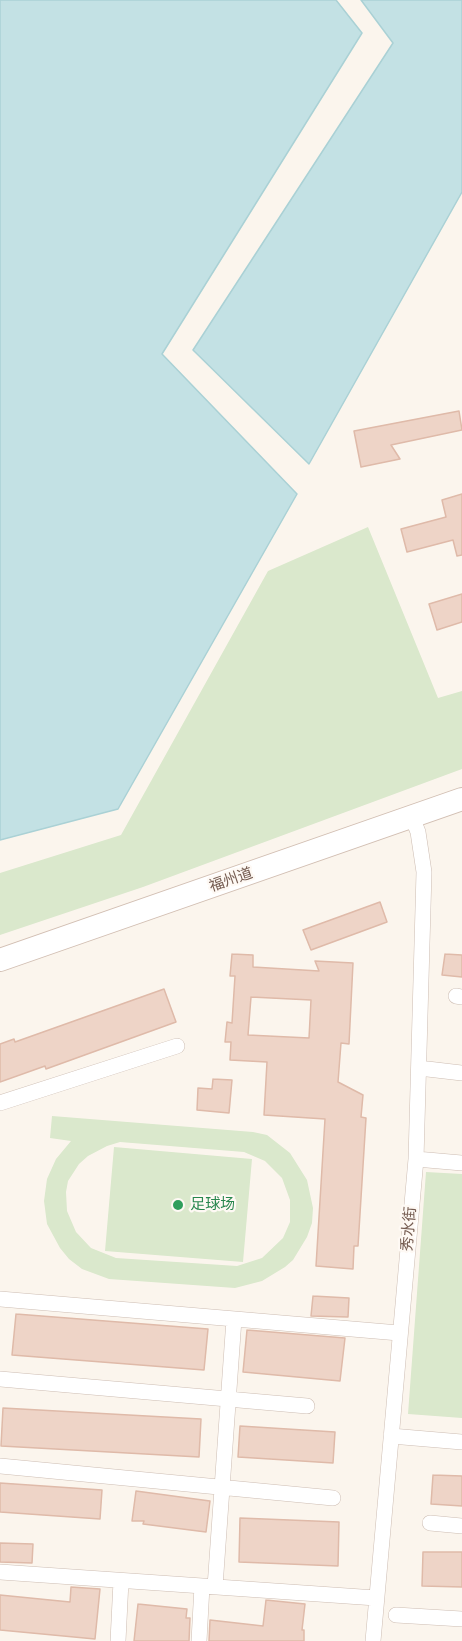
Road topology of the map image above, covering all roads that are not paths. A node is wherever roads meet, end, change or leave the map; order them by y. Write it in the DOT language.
graph roads {
  1 [pos="462,799"];
  2 [pos="462,816"];
  3 [pos="415,825"];
  4 [pos="0,960"];
  5 [pos="0,975"];
  6 [pos="177,1046"];
  7 [pos="419,1068"];
  8 [pos="462,1073"];
  9 [pos="0,1103"];
  10 [pos="416,1160"];
  11 [pos="462,1163"];
  12 [pos="0,1299"];
  13 [pos="234,1319"];
  14 [pos="399,1333"];
  15 [pos="0,1379"];
  16 [pos="227,1398"];
  17 [pos="307,1406"];
  18 [pos="391,1436"];
  19 [pos="462,1442"];
  20 [pos="0,1466"];
  21 [pos="222,1486"];
  22 [pos="333,1497"];
  23 [pos="430,1523"];
  24 [pos="462,1526"];
  25 [pos="0,1572"];
  26 [pos="121,1581"];
  27 [pos="208,1587"];
  28 [pos="376,1598"];
  29 [pos="396,1615"];
  30 [pos="462,1619"];
  31 [pos="118,1641"];
  32 [pos="199,1641"];
  33 [pos="373,1641"];
  1 -- 3 [label="main road, 福州道"];
  2 -- 3 [label="main road, 福州道"];
  3 -- 4 [label="main road, 福州道"];
  3 -- 5 [label="main road, 福州道"];
  3 -- 7 [label="street, 秀水街"];
  6 -- 9 [label="street"];
  7 -- 8 [label="street"];
  7 -- 10 [label="street, 秀水街"];
  10 -- 11 [label="street"];
  10 -- 14 [label="street, 秀水街"];
  12 -- 13 [label="street"];
  13 -- 14 [label="street"];
  13 -- 16 [label="street"];
  14 -- 18 [label="street, 秀水街"];
  15 -- 16 [label="street"];
  16 -- 17 [label="street"];
  16 -- 21 [label="street"];
  18 -- 19 [label="street"];
  18 -- 28 [label="street, 秀水街"];
  20 -- 21 [label="street"];
  21 -- 22 [label="street"];
  21 -- 27 [label="street"];
  23 -- 24 [label="street"];
  25 -- 26 [label="street"];
  26 -- 27 [label="street"];
  26 -- 31 [label="street"];
  27 -- 28 [label="street"];
  27 -- 32 [label="street"];
  28 -- 33 [label="street, 秀水街"];
  29 -- 30 [label="street"];
}
